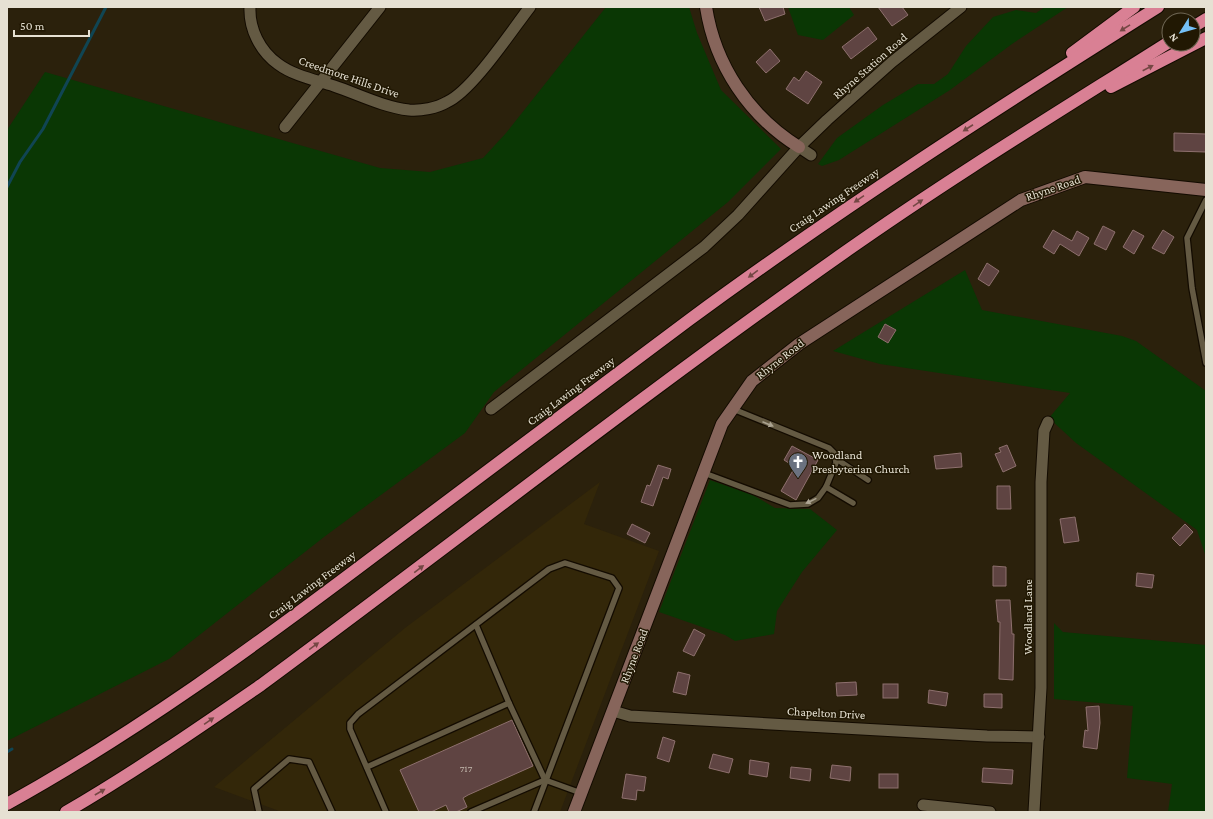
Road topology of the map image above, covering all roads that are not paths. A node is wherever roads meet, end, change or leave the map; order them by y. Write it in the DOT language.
graph roads {
  1 [pos="250,7"];
  2 [pos="380,7"];
  3 [pos="530,7"];
  4 [pos="706,7"];
  5 [pos="961,7"];
  6 [pos="1134,7"];
  7 [pos="1158,7"];
  8 [pos="1206,38"];
  9 [pos="1161,47"];
  10 [pos="321,82"];
  11 [pos="988,114"];
  12 [pos="1039,124"];
  13 [pos="285,127"];
  14 [pos="799,147"];
  15 [pos="811,155"];
  16 [pos="1206,190"];
  17 [pos="1206,200"];
  18 [pos="1206,363"];
  19 [pos="491,409"];
  20 [pos="732,409"];
  21 [pos="1048,422"];
  22 [pos="835,458"];
  23 [pos="703,473"];
  24 [pos="868,480"];
  25 [pos="826,487"];
  26 [pos="853,503"];
  27 [pos="476,625"];
  28 [pos="508,703"];
  29 [pos="613,711"];
  30 [pos="1039,737"];
  31 [pos="367,767"];
  32 [pos="545,780"];
  33 [pos="581,793"];
  34 [pos="7,804"];
  35 [pos="922,804"];
  36 [pos="66,812"];
  37 [pos="258,812"];
  38 [pos="332,812"];
  39 [pos="386,812"];
  40 [pos="471,812"];
  41 [pos="534,812"];
  42 [pos="574,812"];
  43 [pos="990,812"];
  44 [pos="1034,812"];
  1 -- 10 [label="street, Creedmore Hills Drive"];
  2 -- 10 [label="street"];
  3 -- 10 [label="street, Creedmore Hills Drive"];
  4 -- 14 [label="street"];
  5 -- 14 [label="street, Rhyne Station Road"];
  6 -- 11 [label="highway"];
  7 -- 11 [label="highway, Craig Lawing Freeway, one-way"];
  12 -- 8 [label="highway, one-way"];
  9 -- 12 [label="highway"];
  10 -- 13 [label="street"];
  11 -- 34 [label="highway, Craig Lawing Freeway, one-way"];
  36 -- 12 [label="highway, one-way"];
  14 -- 15 [label="street"];
  14 -- 19 [label="street, Rhyne Station Road"];
  16 -- 20 [label="street, Rhyne Road"];
  17 -- 18 [label="lane"];
  20 -- 22 [label="lane, one-way"];
  20 -- 23 [label="street, Rhyne Road"];
  21 -- 30 [label="street, Woodland Lane"];
  22 -- 24 [label="lane"];
  22 -- 25 [label="lane"];
  25 -- 23 [label="lane, one-way"];
  23 -- 29 [label="street, Rhyne Road"];
  25 -- 26 [label="lane"];
  27 -- 28 [label="lane"];
  27 -- 31 [label="lane"];
  27 -- 32 [label="lane"];
  28 -- 31 [label="lane"];
  28 -- 32 [label="lane"];
  29 -- 30 [label="street, Chapelton Drive"];
  29 -- 33 [label="street, Rhyne Road"];
  30 -- 44 [label="street, Woodland Lane"];
  31 -- 39 [label="lane"];
  32 -- 33 [label="lane"];
  32 -- 40 [label="lane"];
  32 -- 41 [label="lane"];
  33 -- 42 [label="street, Rhyne Road"];
  35 -- 43 [label="street"];
  37 -- 38 [label="lane"];
}
